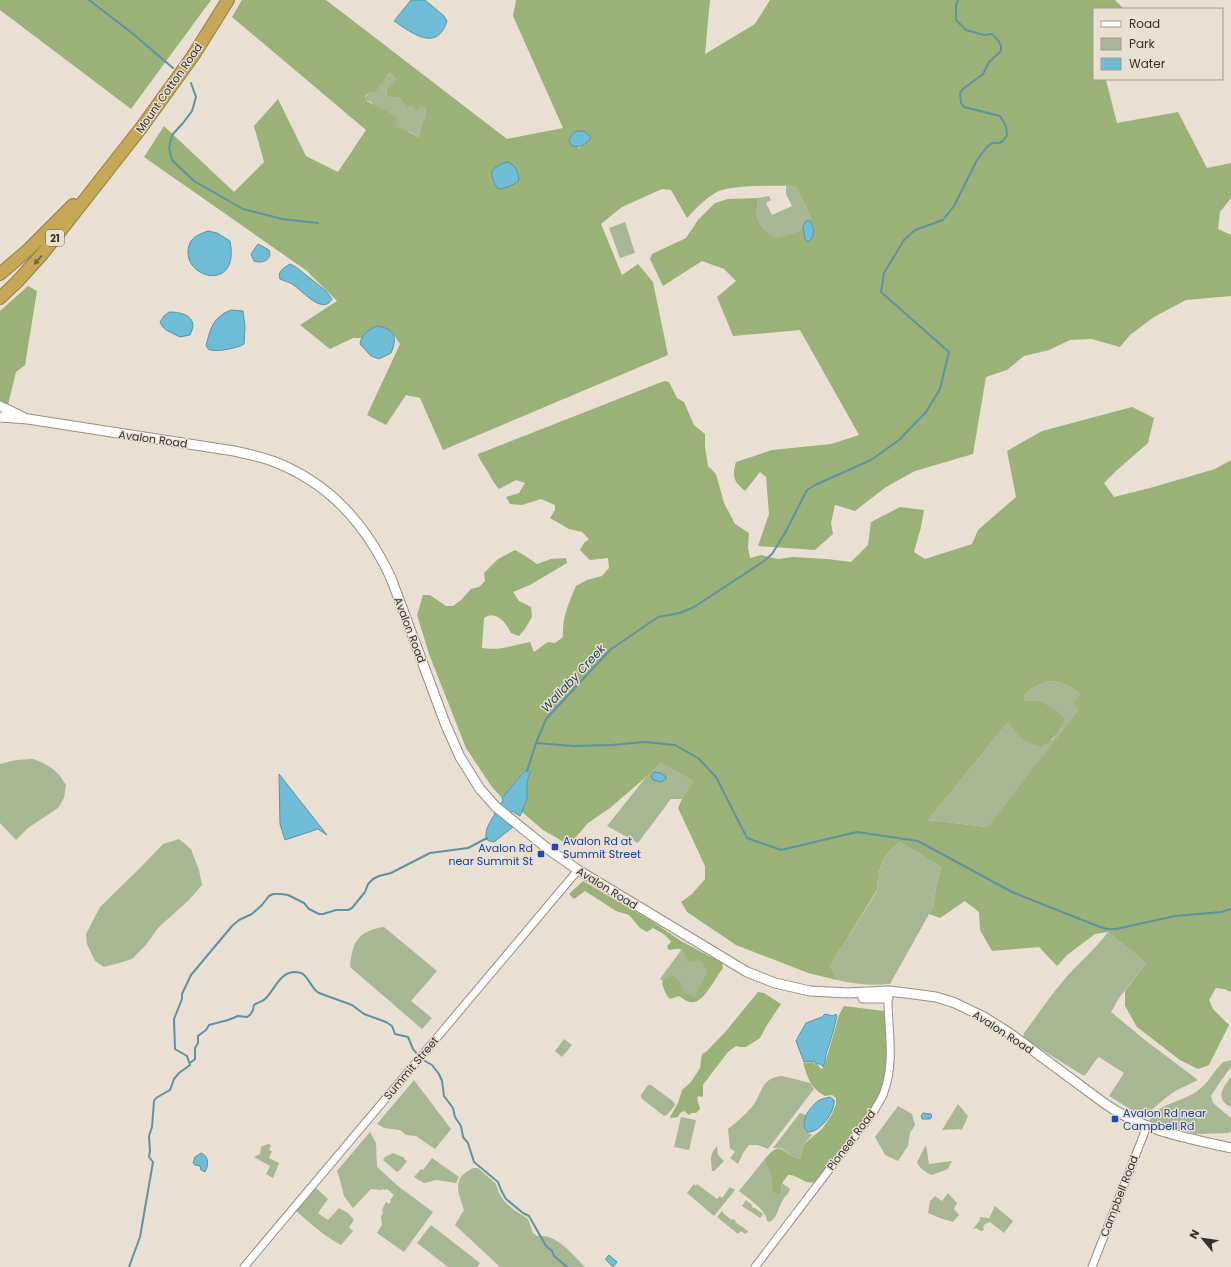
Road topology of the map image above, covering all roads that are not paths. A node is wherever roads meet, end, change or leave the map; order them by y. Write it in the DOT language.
graph roads {
  1 [pos="228,0"];
  2 [pos="105,174"];
  3 [pos="0,274"];
  4 [pos="0,298"];
  5 [pos="0,406"];
  6 [pos="0,417"];
  7 [pos="28,419"];
  8 [pos="578,870"];
  9 [pos="888,995"];
  10 [pos="1147,1126"];
  11 [pos="1231,1148"];
  12 [pos="244,1267"];
  13 [pos="755,1267"];
  14 [pos="1092,1267"];
  1 -- 2 [label="highway, Mount Cotton Road / 21"];
  2 -- 3 [label="highway, Mount Cotton Road / 21"];
  2 -- 4 [label="highway, Mount Cotton Road / 21, one-way"];
  5 -- 7 [label="street, Avalon Road"];
  6 -- 7 [label="street, Avalon Road"];
  7 -- 8 [label="street, Avalon Road"];
  8 -- 9 [label="street, Avalon Road"];
  8 -- 12 [label="street, Summit Street"];
  9 -- 10 [label="street, Avalon Road"];
  9 -- 13 [label="street, Pioneer Road"];
  10 -- 11 [label="street, Avalon Road"];
  10 -- 14 [label="street, Campbell Road"];
}
